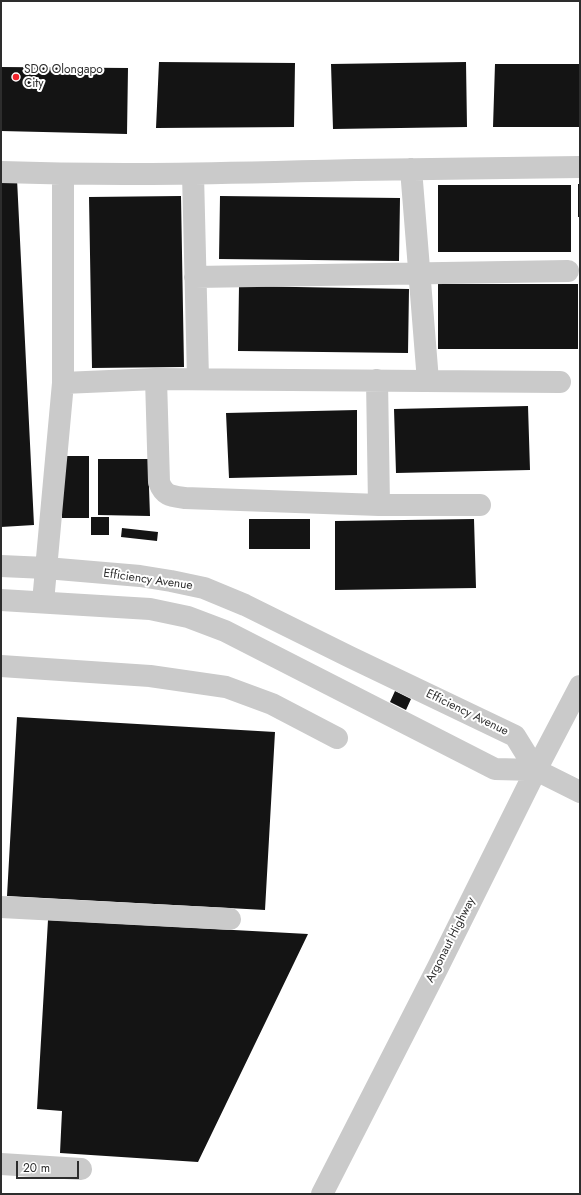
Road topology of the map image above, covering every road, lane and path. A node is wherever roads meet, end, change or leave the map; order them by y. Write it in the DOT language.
graph roads {
  1 [pos="580,167"];
  2 [pos="411,169"];
  3 [pos="1,172"];
  4 [pos="63,174"];
  5 [pos="193,174"];
  6 [pos="568,271"];
  7 [pos="420,274"];
  8 [pos="195,278"];
  9 [pos="156,378"];
  10 [pos="198,378"];
  11 [pos="377,380"];
  12 [pos="428,381"];
  13 [pos="560,382"];
  14 [pos="63,383"];
  15 [pos="480,504"];
  16 [pos="379,505"];
  17 [pos="1,566"];
  18 [pos="46,568"];
  19 [pos="1,600"];
  20 [pos="43,602"];
  21 [pos="1,666"];
  22 [pos="580,686"];
  23 [pos="337,738"];
  24 [pos="536,770"];
  25 [pos="580,792"];
  26 [pos="1,907"];
  27 [pos="230,919"];
  28 [pos="1,1164"];
  29 [pos="81,1169"];
  30 [pos="322,1194"];
  1 -- 2 [label="street"];
  2 -- 5 [label="street"];
  2 -- 7 [label="street"];
  3 -- 4 [label="street"];
  4 -- 5 [label="street"];
  4 -- 14 [label="street"];
  5 -- 8 [label="street"];
  6 -- 7 [label="street"];
  7 -- 8 [label="street"];
  7 -- 12 [label="street"];
  8 -- 10 [label="street"];
  9 -- 10 [label="street"];
  9 -- 14 [label="street"];
  9 -- 16 [label="street"];
  10 -- 11 [label="street"];
  11 -- 12 [label="street"];
  11 -- 16 [label="street"];
  12 -- 13 [label="street"];
  14 -- 18 [label="street"];
  15 -- 16 [label="street"];
  17 -- 18 [label="street, Efficiency Avenue"];
  18 -- 20 [label="street"];
  18 -- 24 [label="street, Efficiency Avenue"];
  19 -- 20 [label="street"];
  20 -- 24 [label="street"];
  21 -- 23 [label="street"];
  22 -- 24 [label="street, Argonaut Highway"];
  24 -- 25 [label="street"];
  24 -- 30 [label="street, Argonaut Highway"];
  26 -- 27 [label="street"];
  28 -- 29 [label="street"];
}
